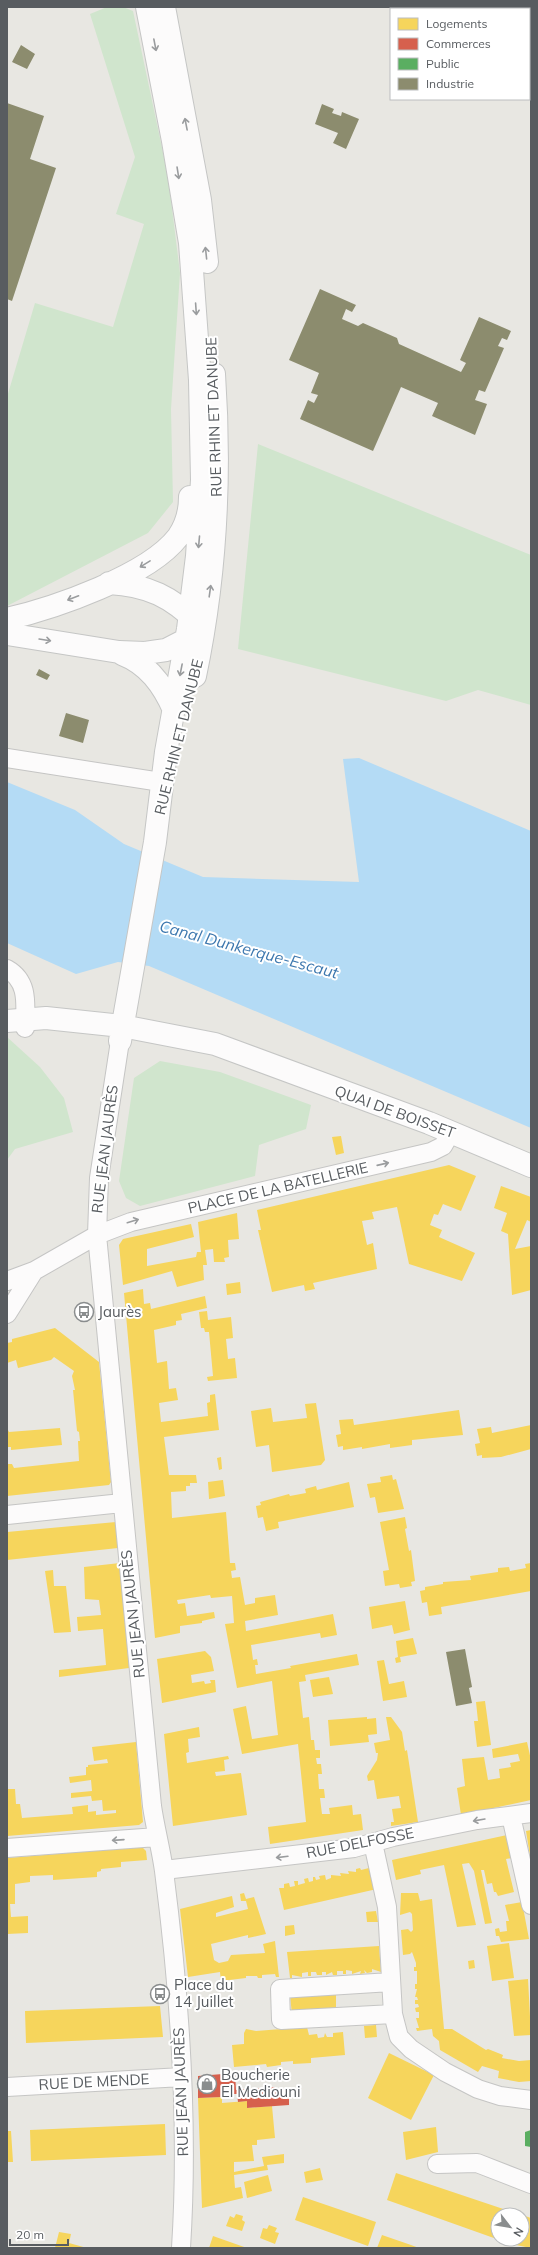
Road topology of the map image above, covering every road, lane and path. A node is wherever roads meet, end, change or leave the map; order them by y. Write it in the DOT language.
graph roads {
  1 [pos="147,7"];
  2 [pos="164,7"];
  3 [pos="201,405"];
  4 [pos="109,583"];
  5 [pos="7,619"];
  6 [pos="194,628"];
  7 [pos="7,634"];
  8 [pos="119,652"];
  9 [pos="174,710"];
  10 [pos="7,758"];
  11 [pos="161,782"];
  12 [pos="157,834"];
  13 [pos="7,969"];
  14 [pos="16,1023"];
  15 [pos="121,1034"];
  16 [pos="451,1132"];
  17 [pos="531,1166"];
  18 [pos="97,1235"];
  19 [pos="34,1270"];
  20 [pos="7,1281"];
  21 [pos="7,1314"];
  22 [pos="122,1503"];
  23 [pos="7,1515"];
  24 [pos="531,1813"];
  25 [pos="511,1816"];
  26 [pos="157,1837"];
  27 [pos="373,1843"];
  28 [pos="7,1848"];
  29 [pos="164,1870"];
  30 [pos="531,1905"];
  31 [pos="391,1982"];
  32 [pos="393,2014"];
  33 [pos="182,2077"];
  34 [pos="7,2087"];
  35 [pos="531,2100"];
  36 [pos="436,2164"];
  37 [pos="531,2184"];
  38 [pos="182,2248"];
  1 -- 3 [label="main road, RUE RHIN ET DANUBE, one-way"];
  6 -- 2 [label="main road, RUE RHIN ET DANUBE, one-way"];
  3 -- 4 [label="main road, one-way"];
  3 -- 6 [label="main road, RUE RHIN ET DANUBE, one-way"];
  4 -- 5 [label="main road, one-way"];
  4 -- 6 [label="main road"];
  6 -- 8 [label="main road"];
  6 -- 9 [label="main road, RUE RHIN ET DANUBE, one-way"];
  6 -- 12 [label="main road, RUE RHIN ET DANUBE"];
  7 -- 8 [label="main road, one-way"];
  8 -- 9 [label="main road"];
  9 -- 11 [label="main road, RUE RHIN ET DANUBE"];
  10 -- 11 [label="street"];
  11 -- 12 [label="main road, RUE RHIN ET DANUBE"];
  12 -- 15 [label="main road, RUE JEAN JAURÈS"];
  13 -- 14 [label="street"];
  14 -- 15 [label="main road, QUAI DE BOISSET"];
  15 -- 16 [label="main road, QUAI DE BOISSET"];
  15 -- 18 [label="street, RUE JEAN JAURÈS"];
  16 -- 17 [label="main road, QUAI DE BOISSET"];
  18 -- 16 [label="street, PLACE DE LA BATELLERIE, one-way"];
  18 -- 19 [label="street, PLACE DE LA BATELLERIE"];
  18 -- 22 [label="street, RUE JEAN JAURÈS"];
  19 -- 20 [label="street, PLACE DE LA BATELLERIE"];
  19 -- 21 [label="street"];
  22 -- 23 [label="street"];
  22 -- 26 [label="street, RUE JEAN JAURÈS"];
  24 -- 25 [label="street, RUE DELFOSSE"];
  25 -- 27 [label="street, RUE DELFOSSE, one-way"];
  25 -- 30 [label="street"];
  26 -- 28 [label="street, one-way"];
  26 -- 29 [label="street, RUE JEAN JAURÈS"];
  27 -- 29 [label="street, RUE DELFOSSE, one-way"];
  27 -- 31 [label="street"];
  29 -- 33 [label="street, RUE JEAN JAURÈS"];
  31 -- 32 [label="street"];
  31 -- 32 [label="street"];
  32 -- 35 [label="street"];
  33 -- 34 [label="street, RUE DE MENDE"];
  33 -- 38 [label="street, RUE JEAN JAURÈS"];
  36 -- 37 [label="street"];
}
